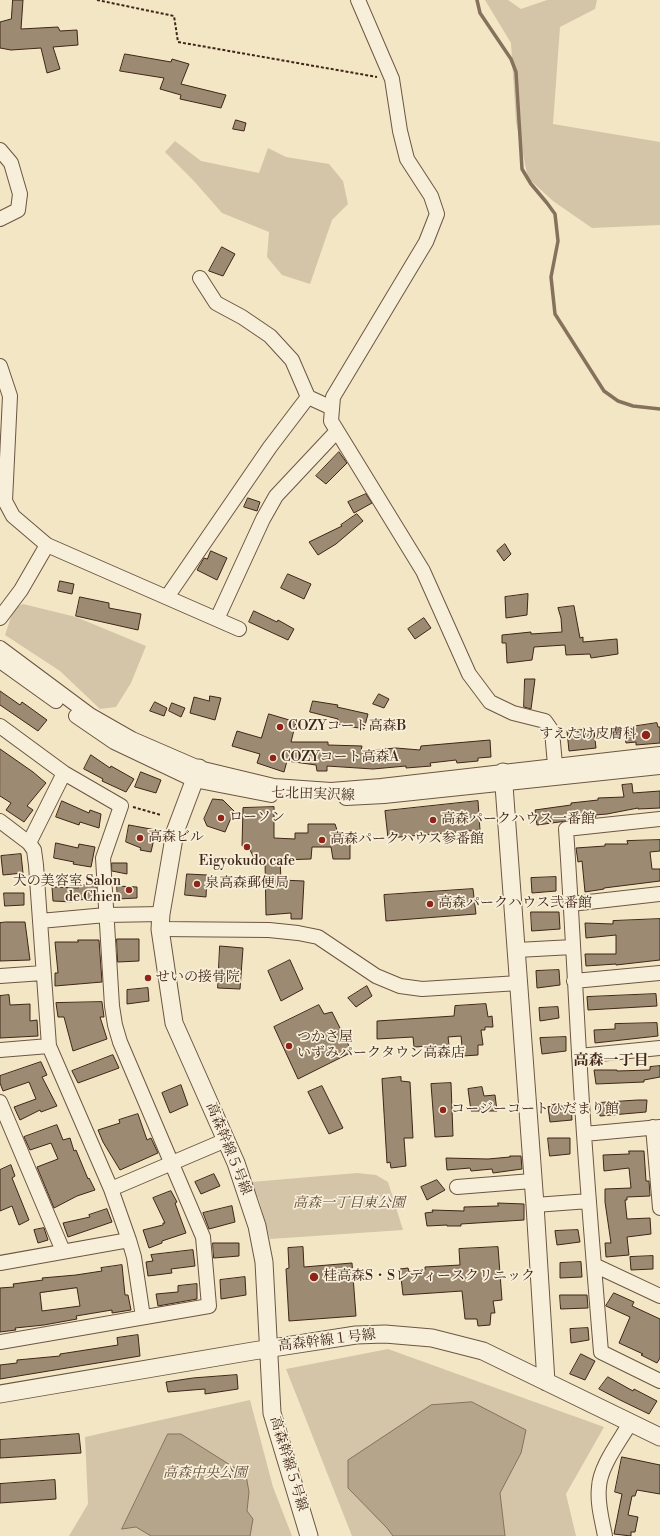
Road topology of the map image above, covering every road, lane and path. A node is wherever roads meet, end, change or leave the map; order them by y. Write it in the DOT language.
graph roads {
  1 [pos="98,0"];
  2 [pos="358,0"];
  3 [pos="392,79"];
  4 [pos="0,150"];
  5 [pos="0,219"];
  6 [pos="200,278"];
  7 [pos="0,366"];
  8 [pos="308,397"];
  9 [pos="332,408"];
  10 [pos="337,431"];
  11 [pos="47,545"];
  12 [pos="167,597"];
  13 [pos="0,618"];
  14 [pos="217,619"];
  15 [pos="239,629"];
  16 [pos="0,648"];
  17 [pos="0,661"];
  18 [pos="0,726"];
  19 [pos="660,754"];
  20 [pos="555,765"];
  21 [pos="660,767"];
  22 [pos="64,773"];
  23 [pos="196,774"];
  24 [pos="503,777"];
  25 [pos="121,806"];
  26 [pos="161,815"];
  27 [pos="660,819"];
  28 [pos="0,822"];
  29 [pos="29,843"];
  30 [pos="660,894"];
  31 [pos="571,904"];
  32 [pos="106,915"];
  33 [pos="40,921"];
  34 [pos="161,921"];
  35 [pos="573,947"];
  36 [pos="517,950"];
  37 [pos="43,973"];
  38 [pos="660,973"];
  39 [pos="0,976"];
  40 [pos="574,981"];
  41 [pos="519,983"];
  42 [pos="49,1046"];
  43 [pos="660,1048"];
  44 [pos="0,1050"];
  45 [pos="579,1056"];
  46 [pos="0,1102"];
  47 [pos="656,1127"];
  48 [pos="584,1134"];
  49 [pos="226,1140"];
  50 [pos="172,1164"];
  51 [pos="532,1180"];
  52 [pos="457,1187"];
  53 [pos="111,1189"];
  54 [pos="589,1201"];
  55 [pos="535,1205"];
  56 [pos="660,1208"];
  57 [pos="129,1240"];
  58 [pos="63,1251"];
  59 [pos="0,1263"];
  60 [pos="594,1266"];
  61 [pos="660,1296"];
  62 [pos="143,1317"];
  63 [pos="0,1342"];
  64 [pos="270,1348"];
  65 [pos="660,1381"];
  66 [pos="546,1382"];
  67 [pos="0,1394"];
  68 [pos="630,1423"];
  69 [pos="660,1437"];
  70 [pos="309,1536"];
  71 [pos="605,1536"];
  1 -- 3 [label="path"];
  2 -- 3 [label="street"];
  3 -- 9 [label="street"];
  4 -- 5 [label="street"];
  6 -- 8 [label="street"];
  7 -- 11 [label="street"];
  8 -- 9 [label="street"];
  8 -- 12 [label="street"];
  9 -- 10 [label="street"];
  10 -- 14 [label="street"];
  10 -- 20 [label="street"];
  11 -- 12 [label="street"];
  11 -- 13 [label="street"];
  12 -- 14 [label="street"];
  14 -- 15 [label="street"];
  16 -- 23 [label="street"];
  17 -- 23 [label="street, 七北田実沢線"];
  18 -- 22 [label="street"];
  19 -- 20 [label="street"];
  20 -- 24 [label="street"];
  21 -- 24 [label="street, 七北田実沢線"];
  22 -- 25 [label="street"];
  22 -- 29 [label="street"];
  23 -- 24 [label="street, 七北田実沢線"];
  23 -- 34 [label="street, 高森幹線５号線"];
  24 -- 36 [label="street"];
  25 -- 26 [label="path"];
  25 -- 32 [label="street"];
  27 -- 31 [label="street"];
  28 -- 29 [label="street"];
  29 -- 33 [label="street"];
  30 -- 31 [label="street"];
  31 -- 35 [label="street"];
  32 -- 33 [label="street"];
  32 -- 34 [label="street"];
  32 -- 50 [label="street"];
  33 -- 37 [label="street"];
  34 -- 41 [label="street"];
  34 -- 49 [label="street, 高森幹線５号線"];
  35 -- 36 [label="street"];
  35 -- 40 [label="street"];
  36 -- 41 [label="street"];
  37 -- 39 [label="street"];
  37 -- 42 [label="street"];
  38 -- 40 [label="street"];
  40 -- 45 [label="street"];
  41 -- 51 [label="street"];
  42 -- 44 [label="street"];
  42 -- 53 [label="street"];
  43 -- 45 [label="street"];
  45 -- 48 [label="street"];
  46 -- 58 [label="street"];
  47 -- 48 [label="street"];
  47 -- 56 [label="street"];
  48 -- 54 [label="street"];
  49 -- 50 [label="street"];
  49 -- 64 [label="street, 高森幹線５号線"];
  50 -- 53 [label="street"];
  50 -- 62 [label="street"];
  51 -- 52 [label="street"];
  51 -- 55 [label="street"];
  53 -- 57 [label="street"];
  54 -- 55 [label="street"];
  54 -- 60 [label="street"];
  55 -- 66 [label="street"];
  57 -- 58 [label="street"];
  57 -- 62 [label="street"];
  58 -- 59 [label="street"];
  60 -- 61 [label="street"];
  60 -- 65 [label="street"];
  62 -- 63 [label="street"];
  64 -- 66 [label="street, 高森幹線１号線"];
  64 -- 67 [label="street, 高森幹線１号線"];
  64 -- 70 [label="street, 高森幹線５号線"];
  66 -- 68 [label="street, 高森幹線１号線"];
  68 -- 69 [label="street, 高森幹線１号線"];
  68 -- 71 [label="street"];
}
